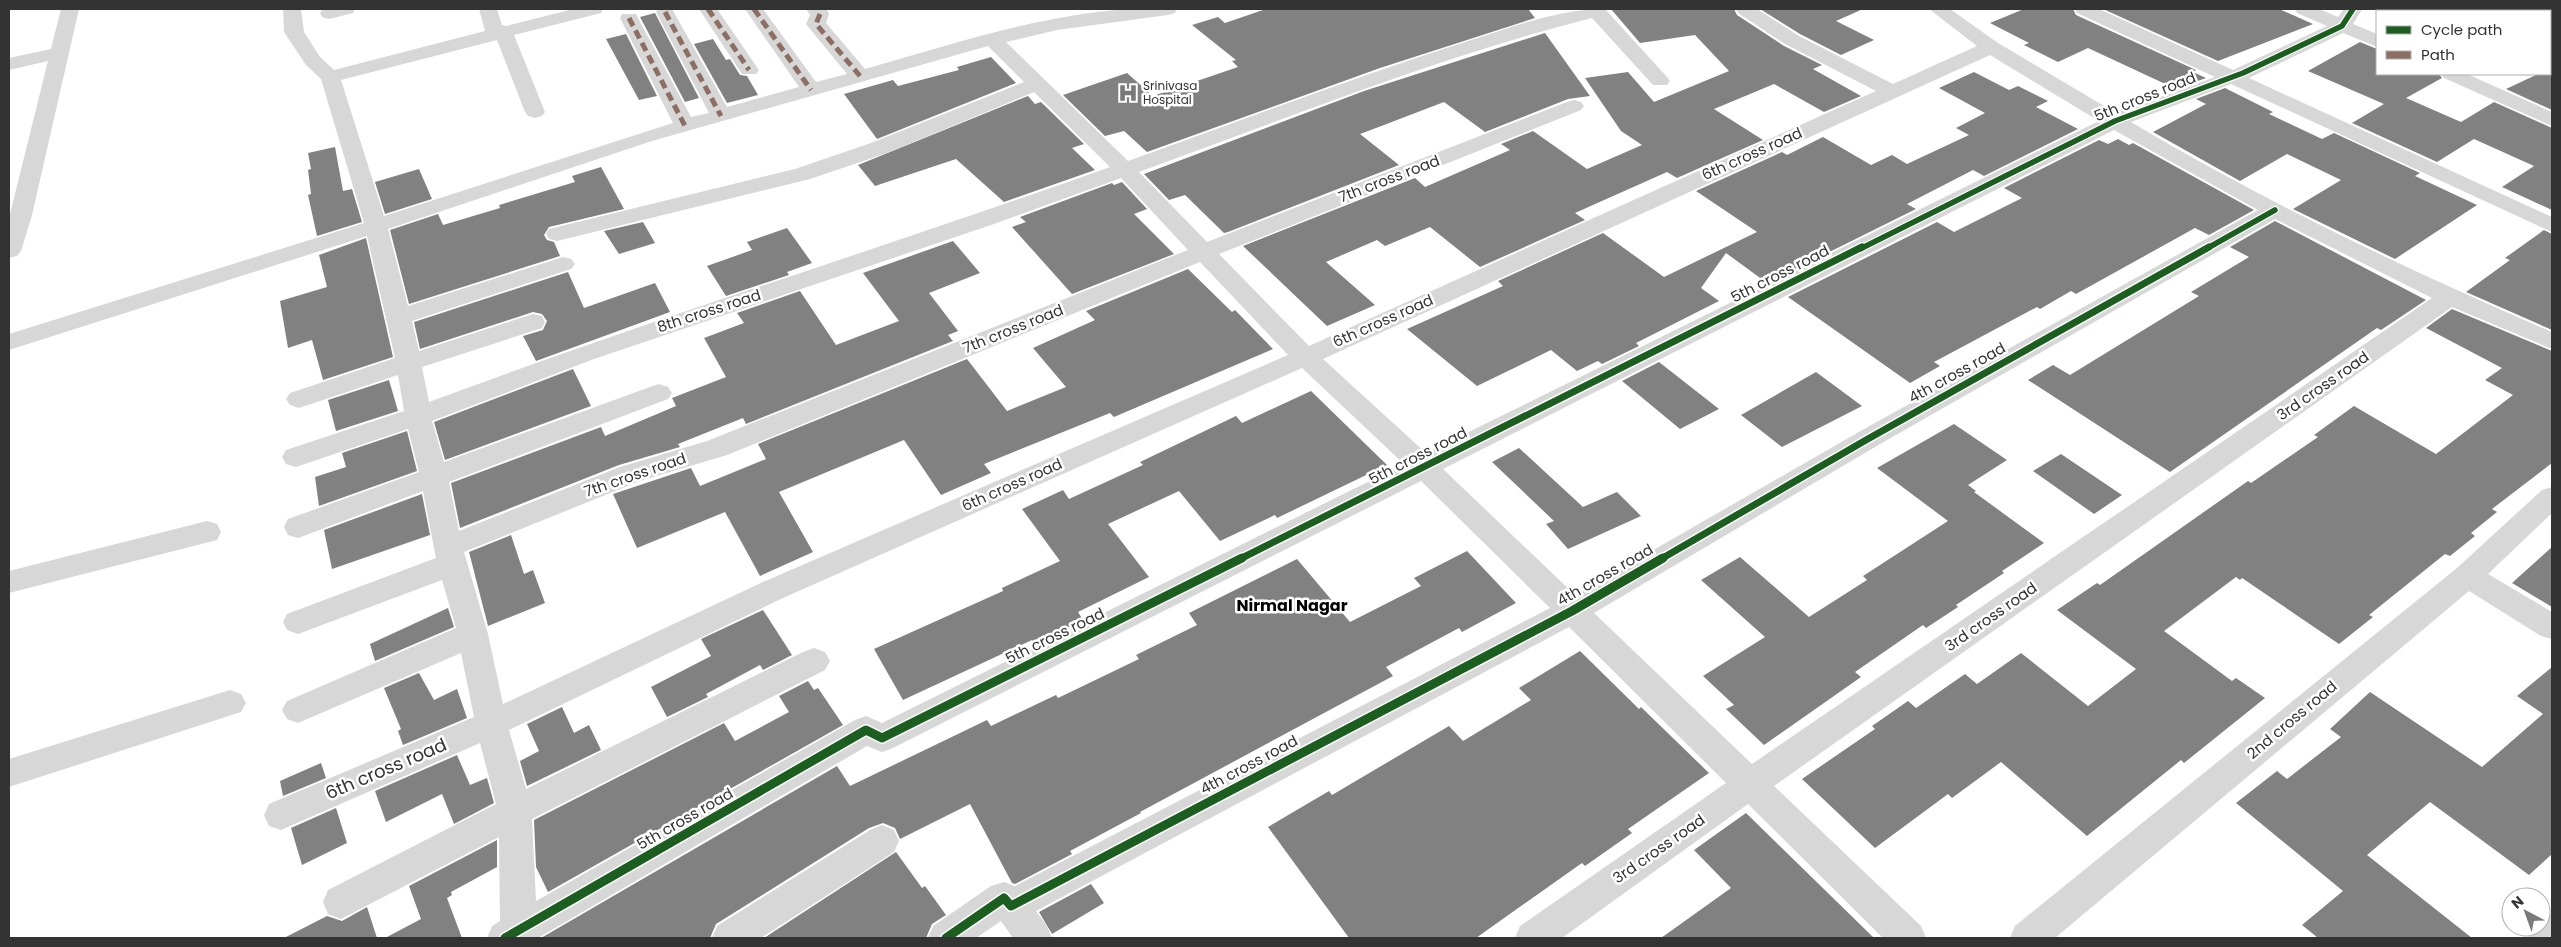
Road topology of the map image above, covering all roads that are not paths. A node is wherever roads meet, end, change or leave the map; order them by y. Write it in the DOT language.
graph roads {
  1 [pos="70,9"];
  2 [pos="292,9"];
  3 [pos="488,9"];
  4 [pos="594,9"];
  5 [pos="708,9"];
  6 [pos="754,9"];
  7 [pos="816,9"];
  8 [pos="1168,9"];
  9 [pos="1745,9"];
  10 [pos="1938,9"];
  11 [pos="2084,9"];
  12 [pos="2304,9"];
  13 [pos="1596,10"];
  14 [pos="665,12"];
  15 [pos="1053,16"];
  16 [pos="2348,17"];
  17 [pos="629,18"];
  18 [pos="499,32"];
  19 [pos="992,39"];
  20 [pos="2376,40"];
  21 [pos="1991,47"];
  22 [pos="59,53"];
  23 [pos="9,64"];
  24 [pos="2453,75"];
  25 [pos="330,76"];
  26 [pos="860,76"];
  27 [pos="2233,77"];
  28 [pos="1660,81"];
  29 [pos="1036,84"];
  30 [pos="811,90"];
  31 [pos="1891,91"];
  32 [pos="769,102"];
  33 [pos="1574,106"];
  34 [pos="535,112"];
  35 [pos="721,116"];
  36 [pos="2552,120"];
  37 [pos="2115,121"];
  38 [pos="685,126"];
  39 [pos="1124,168"];
  40 [pos="2275,210"];
  41 [pos="2552,225"];
  42 [pos="376,226"];
  43 [pos="557,234"];
  44 [pos="9,251"];
  45 [pos="1203,252"];
  46 [pos="563,264"];
  47 [pos="2450,297"];
  48 [pos="399,317"];
  49 [pos="533,322"];
  50 [pos="2552,341"];
  51 [pos="9,342"];
  52 [pos="1305,357"];
  53 [pos="409,362"];
  54 [pos="659,393"];
  55 [pos="299,399"];
  56 [pos="418,416"];
  57 [pos="296,457"];
  58 [pos="1425,468"];
  59 [pos="434,478"];
  60 [pos="2552,497"];
  61 [pos="298,527"];
  62 [pos="207,532"];
  63 [pos="451,555"];
  64 [pos="2467,576"];
  65 [pos="9,582"];
  66 [pos="1572,611"];
  67 [pos="298,622"];
  68 [pos="2552,627"];
  69 [pos="472,634"];
  70 [pos="814,661"];
  71 [pos="230,703"];
  72 [pos="298,710"];
  73 [pos="491,724"];
  74 [pos="9,773"];
  75 [pos="1750,784"];
  76 [pos="515,811"];
  77 [pos="281,814"];
  78 [pos="882,841"];
  79 [pos="341,902"];
  80 [pos="1011,906"];
  81 [pos="2552,931"];
  82 [pos="514,936"];
  83 [pos="730,938"];
  84 [pos="946,938"];
  85 [pos="1034,938"];
  86 [pos="1533,938"];
  87 [pos="1908,938"];
  88 [pos="2028,938"];
  89 [pos="2545,938"];
  1 -- 22 [label="street"];
  2 -- 25 [label="street"];
  3 -- 18 [label="street"];
  4 -- 18 [label="street"];
  5 -- 32 [label="street"];
  6 -- 30 [label="street"];
  7 -- 26 [label="street"];
  8 -- 15 [label="street"];
  9 -- 31 [label="street"];
  10 -- 21 [label="street"];
  11 -- 27 [label="street"];
  12 -- 16 [label="street"];
  13 -- 28 [label="street"];
  13 -- 39 [label="street, 8th cross road"];
  14 -- 35 [label="street"];
  15 -- 19 [label="street"];
  16 -- 20 [label="street"];
  16 -- 27 [label="street, 5th cross road"];
  17 -- 38 [label="street"];
  18 -- 25 [label="street"];
  18 -- 34 [label="street"];
  19 -- 26 [label="street"];
  19 -- 29 [label="street"];
  21 -- 31 [label="street, 6th cross road"];
  21 -- 37 [label="street"];
  22 -- 23 [label="street"];
  22 -- 44 [label="street"];
  24 -- 36 [label="street"];
  25 -- 42 [label="street"];
  26 -- 30 [label="street"];
  27 -- 37 [label="street, 5th cross road"];
  27 -- 41 [label="street"];
  29 -- 39 [label="street"];
  29 -- 43 [label="street"];
  30 -- 32 [label="street"];
  31 -- 52 [label="street, 6th cross road"];
  32 -- 35 [label="street"];
  33 -- 45 [label="street, 7th cross road"];
  35 -- 38 [label="street"];
  37 -- 40 [label="street"];
  37 -- 58 [label="street, 5th cross road"];
  38 -- 42 [label="street"];
  39 -- 45 [label="street"];
  39 -- 56 [label="street, 8th cross road"];
  40 -- 47 [label="street"];
  40 -- 66 [label="street, 4th cross road"];
  42 -- 48 [label="street"];
  42 -- 51 [label="street"];
  45 -- 52 [label="street"];
  45 -- 63 [label="street, 7th cross road"];
  46 -- 48 [label="street"];
  47 -- 50 [label="street"];
  47 -- 75 [label="street, 3rd cross road"];
  48 -- 53 [label="street"];
  49 -- 53 [label="street"];
  52 -- 58 [label="street"];
  52 -- 73 [label="street, 6th cross road"];
  53 -- 55 [label="street"];
  53 -- 56 [label="street"];
  54 -- 59 [label="street"];
  56 -- 57 [label="street, 8th cross road"];
  56 -- 59 [label="street"];
  58 -- 66 [label="street"];
  58 -- 82 [label="street, 5th cross road"];
  59 -- 61 [label="street"];
  59 -- 63 [label="street"];
  60 -- 64 [label="street, 2nd cross road"];
  62 -- 65 [label="street"];
  63 -- 67 [label="street, 7th cross road"];
  63 -- 69 [label="street"];
  64 -- 68 [label="street"];
  64 -- 88 [label="street, 2nd cross road"];
  66 -- 75 [label="street"];
  66 -- 80 [label="street, 4th cross road"];
  69 -- 72 [label="street"];
  69 -- 73 [label="street"];
  70 -- 76 [label="street"];
  71 -- 74 [label="street"];
  73 -- 76 [label="street"];
  73 -- 77 [label="street, 6th cross road"];
  75 -- 86 [label="street, 3rd cross road"];
  75 -- 87 [label="street"];
  76 -- 79 [label="street"];
  76 -- 82 [label="street"];
  78 -- 83 [label="street"];
  80 -- 84 [label="street, 4th cross road"];
  80 -- 85 [label="street"];
  81 -- 89 [label="street"];
}
